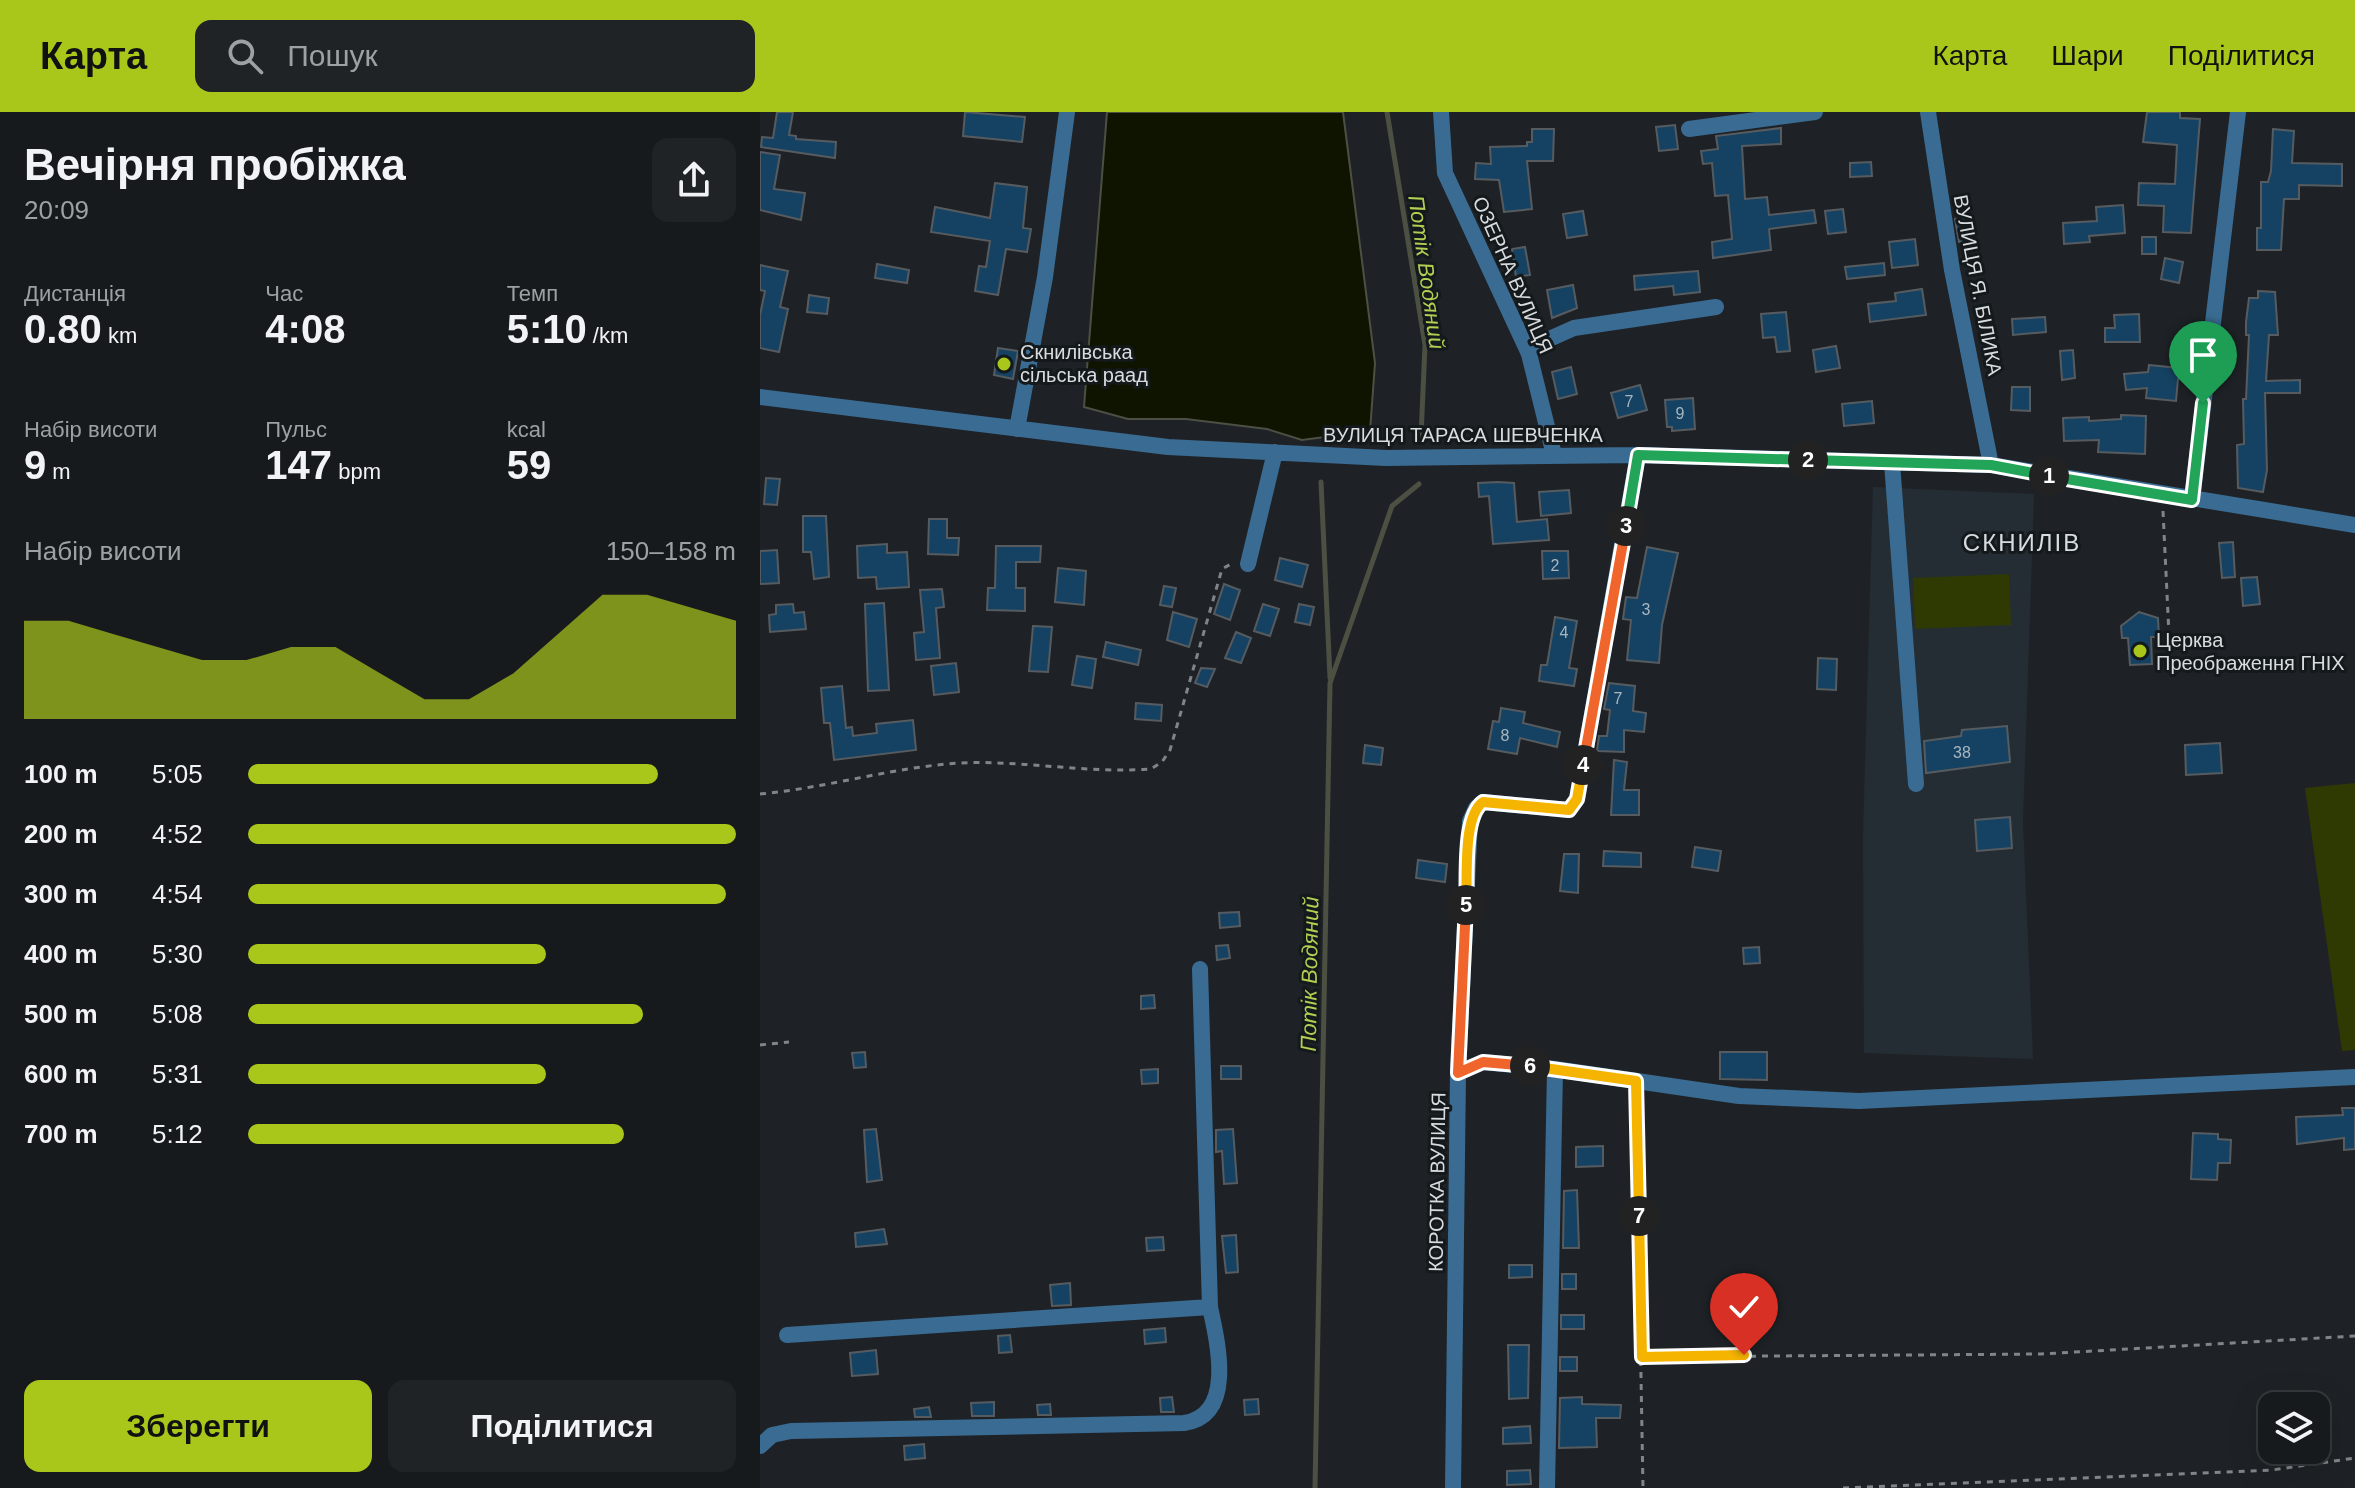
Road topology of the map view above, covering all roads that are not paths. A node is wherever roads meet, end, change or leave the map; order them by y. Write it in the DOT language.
graph roads {
  1 [pos="1067,112"];
  2 [pos="1441,112"];
  3 [pos="1815,112"];
  4 [pos="1928,112"];
  5 [pos="2238,112"];
  6 [pos="1689,129"];
  7 [pos="1716,307"];
  8 [pos="1527,349"];
  9 [pos="760,397"];
  10 [pos="1017,429"];
  11 [pos="1275,452"];
  12 [pos="1554,455"];
  13 [pos="1638,455"];
  14 [pos="1892,463"];
  15 [pos="1991,465"];
  16 [pos="2192,500"];
  17 [pos="2355,525"];
  18 [pos="1248,564"];
  19 [pos="1916,784"];
  20 [pos="1200,969"];
  21 [pos="1555,1069"];
  22 [pos="1458,1073"];
  23 [pos="2355,1077"];
  24 [pos="1210,1307"];
  25 [pos="787,1335"];
  26 [pos="760,1446"];
  27 [pos="1453,1488"];
  28 [pos="1547,1488"];
  1 -- 10 [label="street"];
  2 -- 8 [label="street, ОЗЕРНА ВУЛИЦЯ"];
  3 -- 6 [label="street"];
  4 -- 15 [label="street, ВУЛИЦЯ Я. БІЛИКА"];
  5 -- 16 [label="street"];
  7 -- 8 [label="street"];
  8 -- 12 [label="street, ОЗЕРНА ВУЛИЦЯ"];
  9 -- 10 [label="street, ВУЛИЦЯ ТАРАСА ШЕВЧЕНКА"];
  10 -- 11 [label="street, ВУЛИЦЯ ТАРАСА ШЕВЧЕНКА"];
  11 -- 12 [label="street, ВУЛИЦЯ ТАРАСА ШЕВЧЕНКА"];
  11 -- 18 [label="street"];
  12 -- 13 [label="street, ВУЛИЦЯ ТАРАСА ШЕВЧЕНКА"];
  13 -- 14 [label="street, ВУЛИЦЯ ТАРАСА ШЕВЧЕНКА"];
  13 -- 22 [label="street, КОРОТКА ВУЛИЦЯ"];
  14 -- 15 [label="street, ВУЛИЦЯ ТАРАСА ШЕВЧЕНКА"];
  14 -- 19 [label="street"];
  15 -- 16 [label="street, ВУЛИЦЯ ТАРАСА ШЕВЧЕНКА"];
  16 -- 17 [label="street, ВУЛИЦЯ ТАРАСА ШЕВЧЕНКА"];
  20 -- 24 [label="street"];
  21 -- 22 [label="street"];
  21 -- 23 [label="street"];
  21 -- 28 [label="street"];
  22 -- 27 [label="street, КОРОТКА ВУЛИЦЯ"];
  24 -- 25 [label="street"];
  24 -- 26 [label="street"];
}
